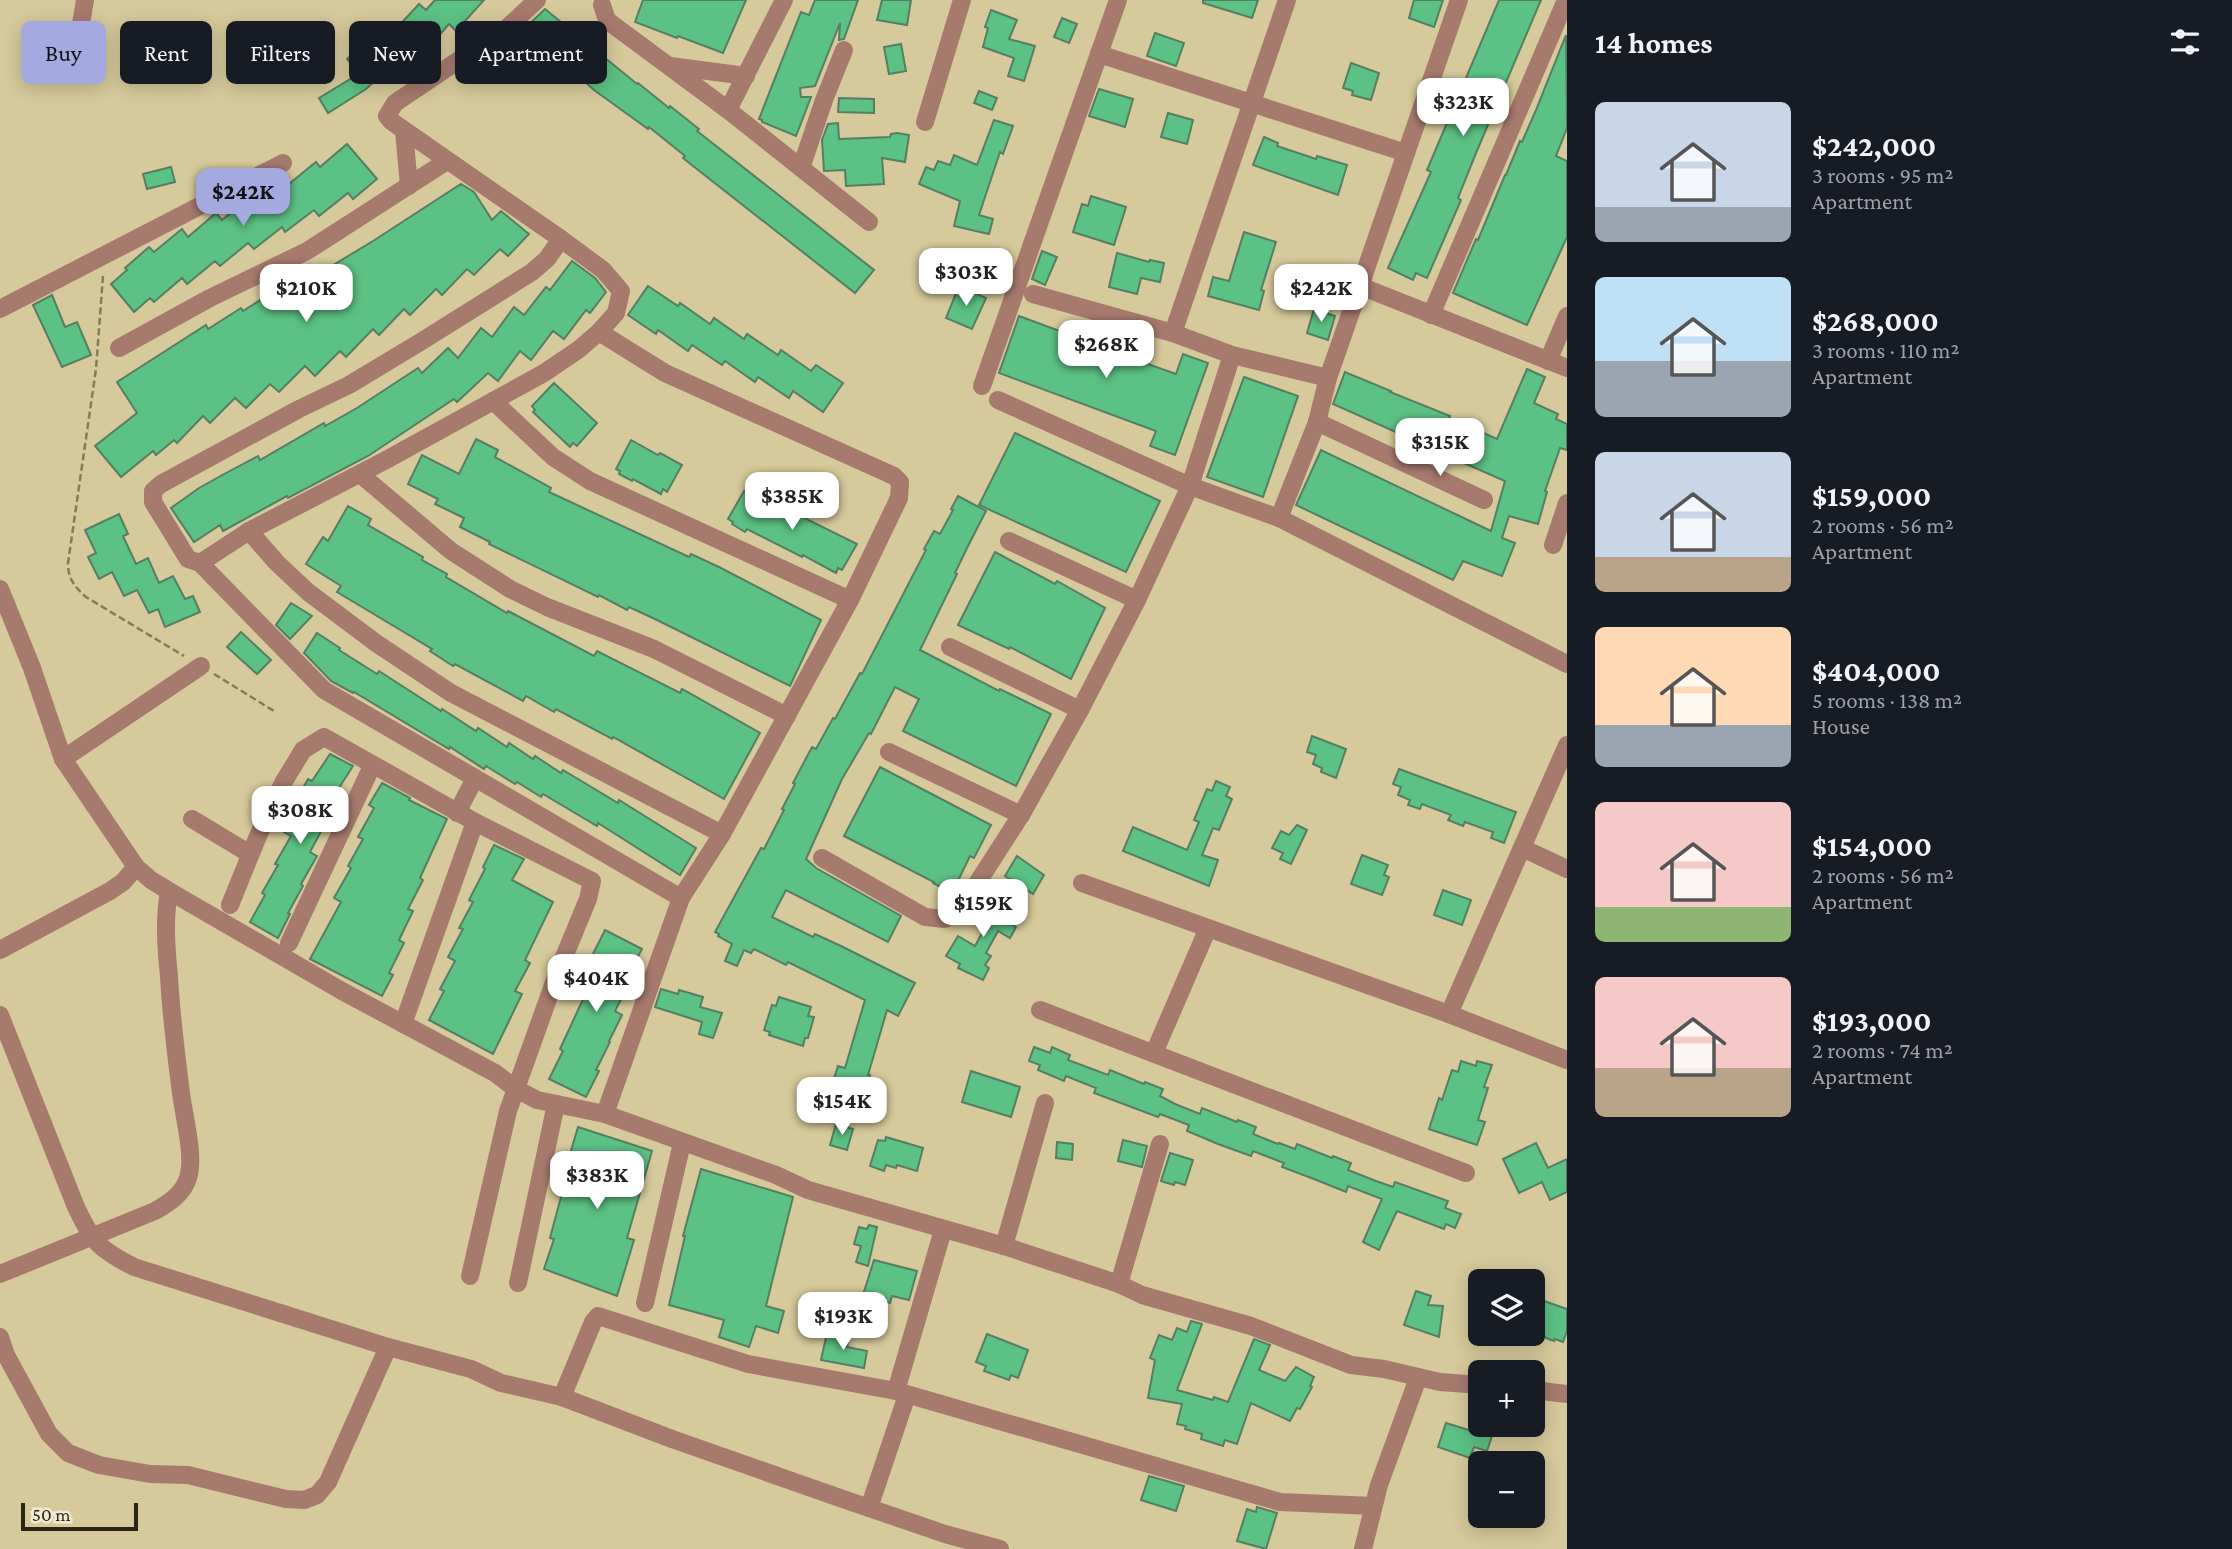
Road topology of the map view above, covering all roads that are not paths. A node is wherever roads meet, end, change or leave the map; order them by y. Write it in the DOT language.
graph roads {
  1 [pos="85,0"];
  2 [pos="537,0"];
  3 [pos="784,0"];
  4 [pos="962,0"];
  5 [pos="1118,0"];
  6 [pos="1287,0"];
  7 [pos="1459,0"];
  8 [pos="1566,0"];
  9 [pos="600,2"];
  10 [pos="82,21"];
  11 [pos="844,50"];
  12 [pos="1099,54"];
  13 [pos="667,65"];
  14 [pos="746,76"];
  15 [pos="1252,102"];
  16 [pos="728,110"];
  17 [pos="925,122"];
  18 [pos="404,131"];
  19 [pos="1406,153"];
  20 [pos="447,160"];
  21 [pos="283,163"];
  22 [pos="801,168"];
  23 [pos="409,186"];
  24 [pos="869,222"];
  25 [pos="561,239"];
  26 [pos="1360,286"];
  27 [pos="1033,295"];
  28 [pos="0,309"];
  29 [pos="1431,315"];
  30 [pos="1567,316"];
  31 [pos="599,332"];
  32 [pos="1172,333"];
  33 [pos="119,348"];
  34 [pos="1232,355"];
  35 [pos="1548,361"];
  36 [pos="1567,368"];
  37 [pos="1328,378"];
  38 [pos="982,386"];
  39 [pos="998,400"];
  40 [pos="493,401"];
  41 [pos="1317,422"];
  42 [pos="360,474"];
  43 [pos="1190,486"];
  44 [pos="1484,500"];
  45 [pos="1567,503"];
  46 [pos="1279,518"];
  47 [pos="249,531"];
  48 [pos="1009,541"];
  49 [pos="1553,545"];
  50 [pos="200,563"];
  51 [pos="0,589"];
  52 [pos="850,600"];
  53 [pos="1137,600"];
  54 [pos="950,647"];
  55 [pos="1567,664"];
  56 [pos="201,666"];
  57 [pos="1080,710"];
  58 [pos="787,716"];
  59 [pos="1567,745"];
  60 [pos="889,751"];
  61 [pos="63,759"];
  62 [pos="372,765"];
  63 [pos="475,778"];
  64 [pos="457,813"];
  65 [pos="1021,815"];
  66 [pos="192,818"];
  67 [pos="475,822"];
  68 [pos="722,834"];
  69 [pos="1522,848"];
  70 [pos="250,854"];
  71 [pos="822,858"];
  72 [pos="136,867"];
  73 [pos="1567,870"];
  74 [pos="1082,883"];
  75 [pos="169,891"];
  76 [pos="681,898"];
  77 [pos="230,905"];
  78 [pos="1208,928"];
  79 [pos="289,943"];
  80 [pos="0,950"];
  81 [pos="1040,1010"];
  82 [pos="1449,1014"];
  83 [pos="0,1015"];
  84 [pos="403,1024"];
  85 [pos="1154,1053"];
  86 [pos="1567,1060"];
  87 [pos="516,1089"];
  88 [pos="1045,1103"];
  89 [pos="556,1104"];
  90 [pos="605,1114"];
  91 [pos="682,1143"];
  92 [pos="1160,1144"];
  93 [pos="1466,1172"];
  94 [pos="943,1230"];
  95 [pos="90,1237"];
  96 [pos="1004,1246"];
  97 [pos="0,1274"];
  98 [pos="470,1276"];
  99 [pos="518,1283"];
  100 [pos="1119,1284"];
  101 [pos="645,1303"];
  102 [pos="0,1337"];
  103 [pos="388,1347"];
  104 [pos="3,1356"];
  105 [pos="1418,1378"];
  106 [pos="1468,1384"];
  107 [pos="1545,1391"];
  108 [pos="901,1393"];
  109 [pos="1567,1394"];
  110 [pos="562,1397"];
  111 [pos="1373,1506"];
  112 [pos="869,1508"];
  113 [pos="1000,1549"];
  114 [pos="1363,1549"];
  1 -- 10 [label="street"];
  2 -- 18 [label="street"];
  3 -- 14 [label="street"];
  4 -- 17 [label="street"];
  5 -- 12 [label="street"];
  6 -- 15 [label="street"];
  7 -- 19 [label="street"];
  8 -- 29 [label="street"];
  9 -- 13 [label="street"];
  11 -- 22 [label="street"];
  12 -- 15 [label="street"];
  12 -- 38 [label="street"];
  13 -- 14 [label="street"];
  13 -- 16 [label="street"];
  14 -- 16 [label="street"];
  15 -- 19 [label="street"];
  15 -- 32 [label="street"];
  16 -- 22 [label="street"];
  18 -- 20 [label="street"];
  18 -- 23 [label="street"];
  19 -- 26 [label="street"];
  20 -- 23 [label="street"];
  20 -- 25 [label="street"];
  21 -- 28 [label="street"];
  22 -- 24 [label="street"];
  23 -- 33 [label="street"];
  25 -- 31 [label="street"];
  25 -- 50 [label="street"];
  26 -- 29 [label="street"];
  26 -- 37 [label="street"];
  27 -- 32 [label="street"];
  29 -- 35 [label="street"];
  30 -- 35 [label="street"];
  31 -- 40 [label="street"];
  31 -- 52 [label="street"];
  32 -- 34 [label="street"];
  34 -- 37 [label="street"];
  34 -- 43 [label="street"];
  35 -- 36 [label="street"];
  37 -- 41 [label="street"];
  39 -- 43 [label="street"];
  40 -- 42 [label="street"];
  40 -- 52 [label="street"];
  41 -- 44 [label="street"];
  41 -- 46 [label="street"];
  42 -- 47 [label="street"];
  42 -- 58 [label="street"];
  43 -- 46 [label="street"];
  43 -- 53 [label="street"];
  45 -- 49 [label="street"];
  46 -- 55 [label="street"];
  47 -- 50 [label="street"];
  47 -- 68 [label="street"];
  48 -- 53 [label="street"];
  50 -- 63 [label="street"];
  51 -- 61 [label="street"];
  52 -- 58 [label="street"];
  53 -- 57 [label="street"];
  54 -- 57 [label="street"];
  56 -- 61 [label="street"];
  57 -- 65 [label="street"];
  58 -- 68 [label="street"];
  59 -- 69 [label="street"];
  60 -- 65 [label="street"];
  61 -- 72 [label="street"];
  62 -- 64 [label="street"];
  62 -- 70 [label="street"];
  62 -- 79 [label="street"];
  63 -- 64 [label="street"];
  63 -- 76 [label="street"];
  64 -- 67 [label="street"];
  65 -- 71 [label="street"];
  66 -- 70 [label="street"];
  67 -- 84 [label="street"];
  67 -- 87 [label="street"];
  68 -- 76 [label="street"];
  69 -- 73 [label="street"];
  69 -- 82 [label="street"];
  70 -- 77 [label="street"];
  72 -- 75 [label="street"];
  72 -- 80 [label="street"];
  74 -- 78 [label="street"];
  75 -- 84 [label="street"];
  75 -- 95 [label="street"];
  76 -- 90 [label="street"];
  78 -- 82 [label="street"];
  78 -- 85 [label="street"];
  81 -- 85 [label="street"];
  82 -- 86 [label="street"];
  83 -- 95 [label="street"];
  84 -- 87 [label="street"];
  85 -- 93 [label="street"];
  87 -- 89 [label="street"];
  87 -- 98 [label="street"];
  88 -- 96 [label="street"];
  89 -- 90 [label="street"];
  89 -- 99 [label="street"];
  90 -- 91 [label="street"];
  91 -- 94 [label="street"];
  91 -- 101 [label="street"];
  92 -- 100 [label="street"];
  94 -- 96 [label="street"];
  94 -- 108 [label="street"];
  95 -- 97 [label="street"];
  95 -- 103 [label="street"];
  96 -- 100 [label="street"];
  100 -- 105 [label="street"];
  102 -- 104 [label="street"];
  103 -- 104 [label="street"];
  103 -- 110 [label="street"];
  105 -- 106 [label="street"];
  105 -- 111 [label="street"];
  107 -- 109 [label="street"];
  108 -- 110 [label="street"];
  108 -- 111 [label="street"];
  108 -- 112 [label="street"];
  110 -- 112 [label="street"];
  111 -- 114 [label="street"];
  112 -- 113 [label="street"];
}
